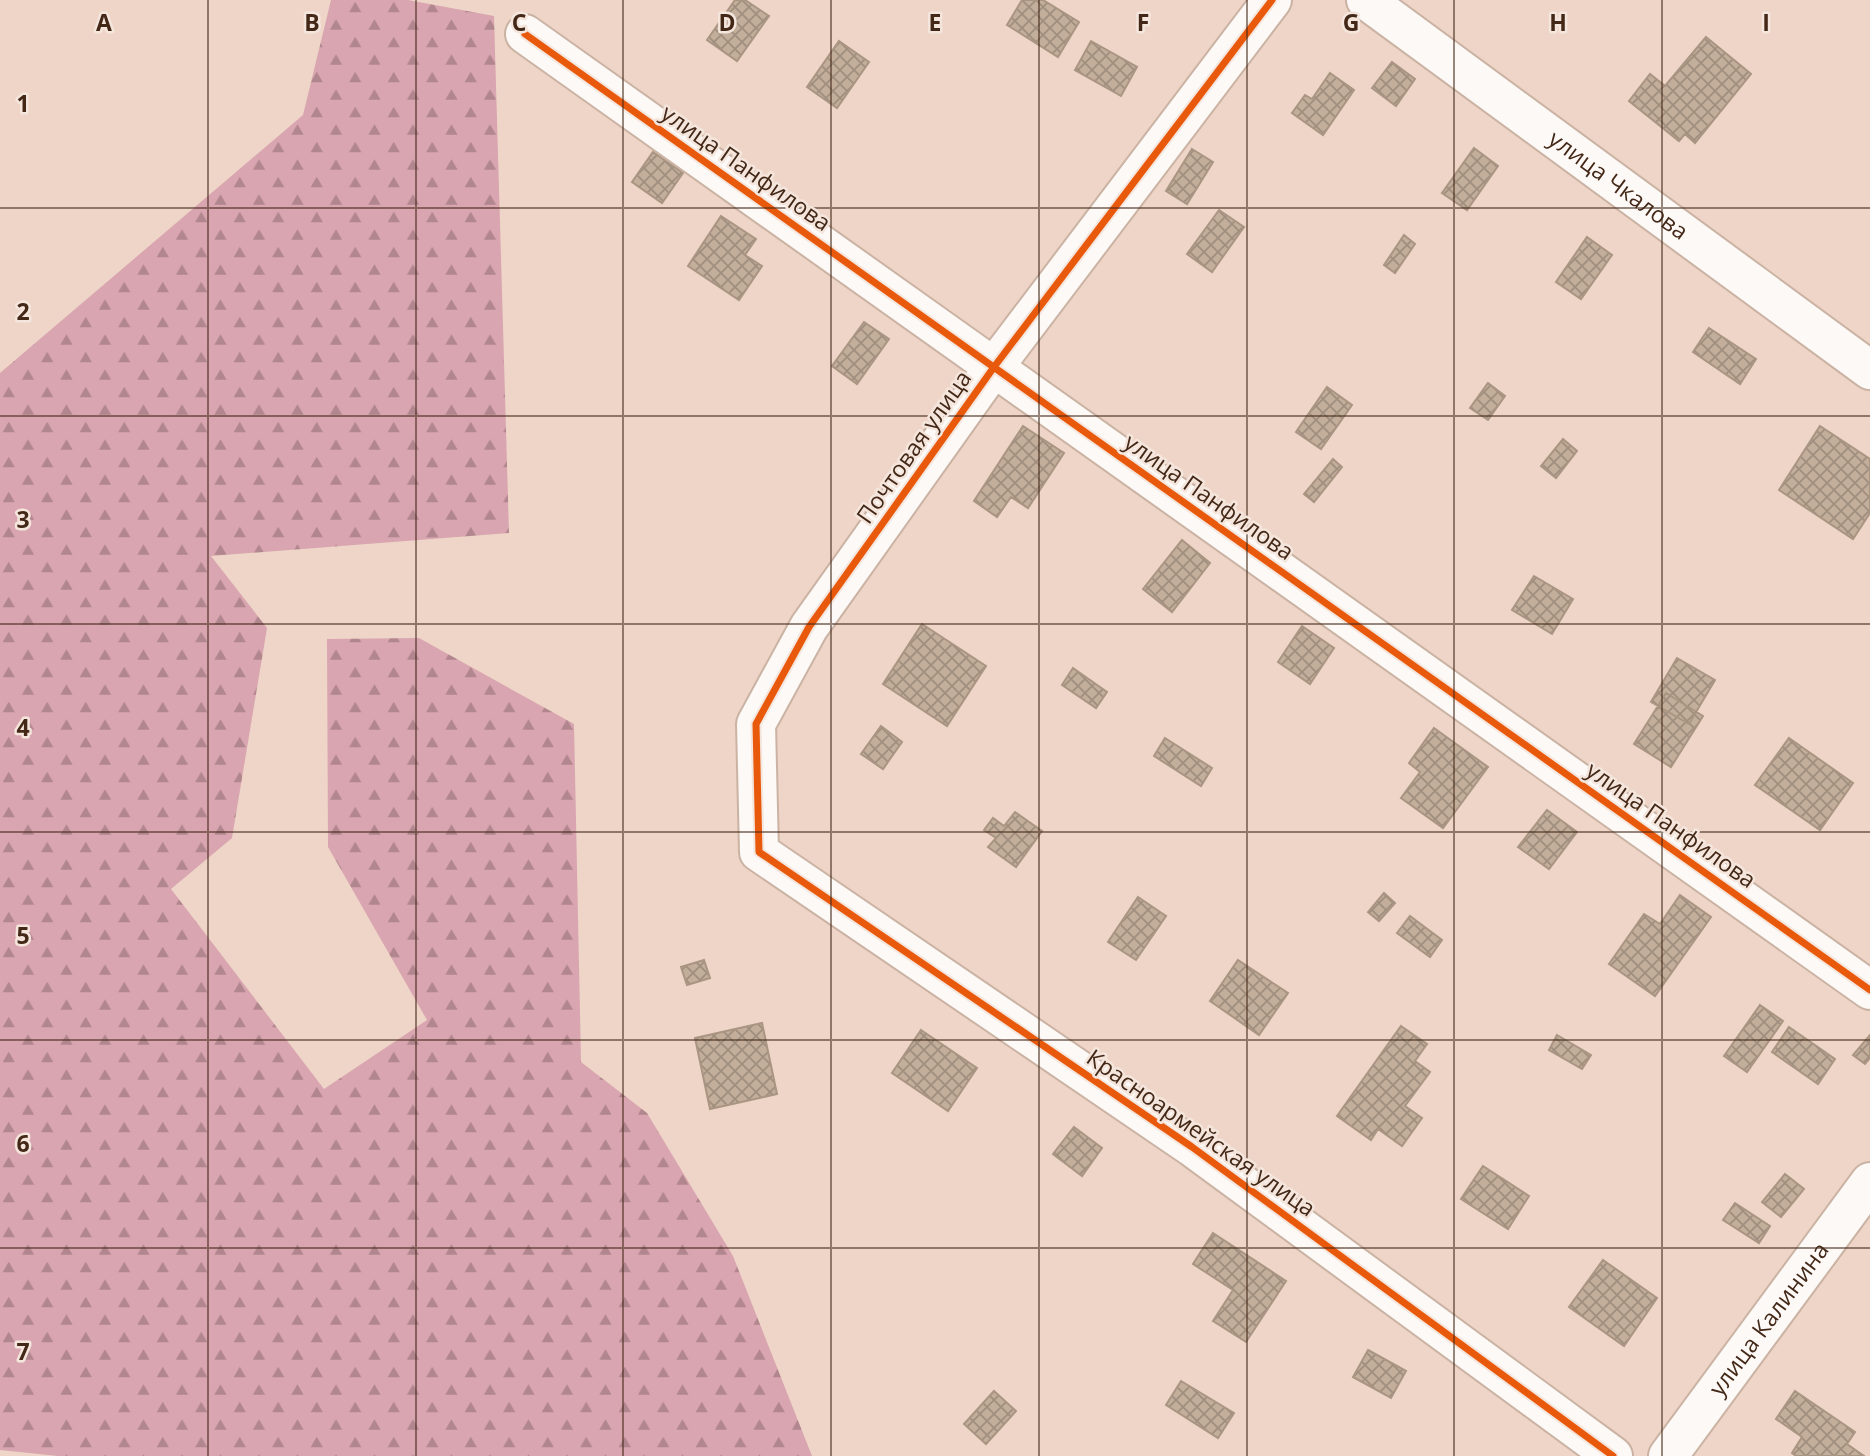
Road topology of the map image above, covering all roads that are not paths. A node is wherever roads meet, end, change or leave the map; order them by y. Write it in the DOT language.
graph roads {
  1 [pos="1272,0"];
  2 [pos="1366,0"];
  3 [pos="525,34"];
  4 [pos="994,367"];
  5 [pos="1870,370"];
  6 [pos="760,852"];
  7 [pos="1870,990"];
  8 [pos="1870,1182"];
  9 [pos="1613,1456"];
  10 [pos="1668,1456"];
  1 -- 4 [label="street, Почтовая улица"];
  2 -- 5 [label="street, улица Чкалова"];
  3 -- 4 [label="street, улица Панфилова"];
  4 -- 6 [label="street, Почтовая улица"];
  4 -- 7 [label="street, улица Панфилова"];
  6 -- 9 [label="street, Красноармейская улица"];
  8 -- 10 [label="street, улица Калинина"];
}
